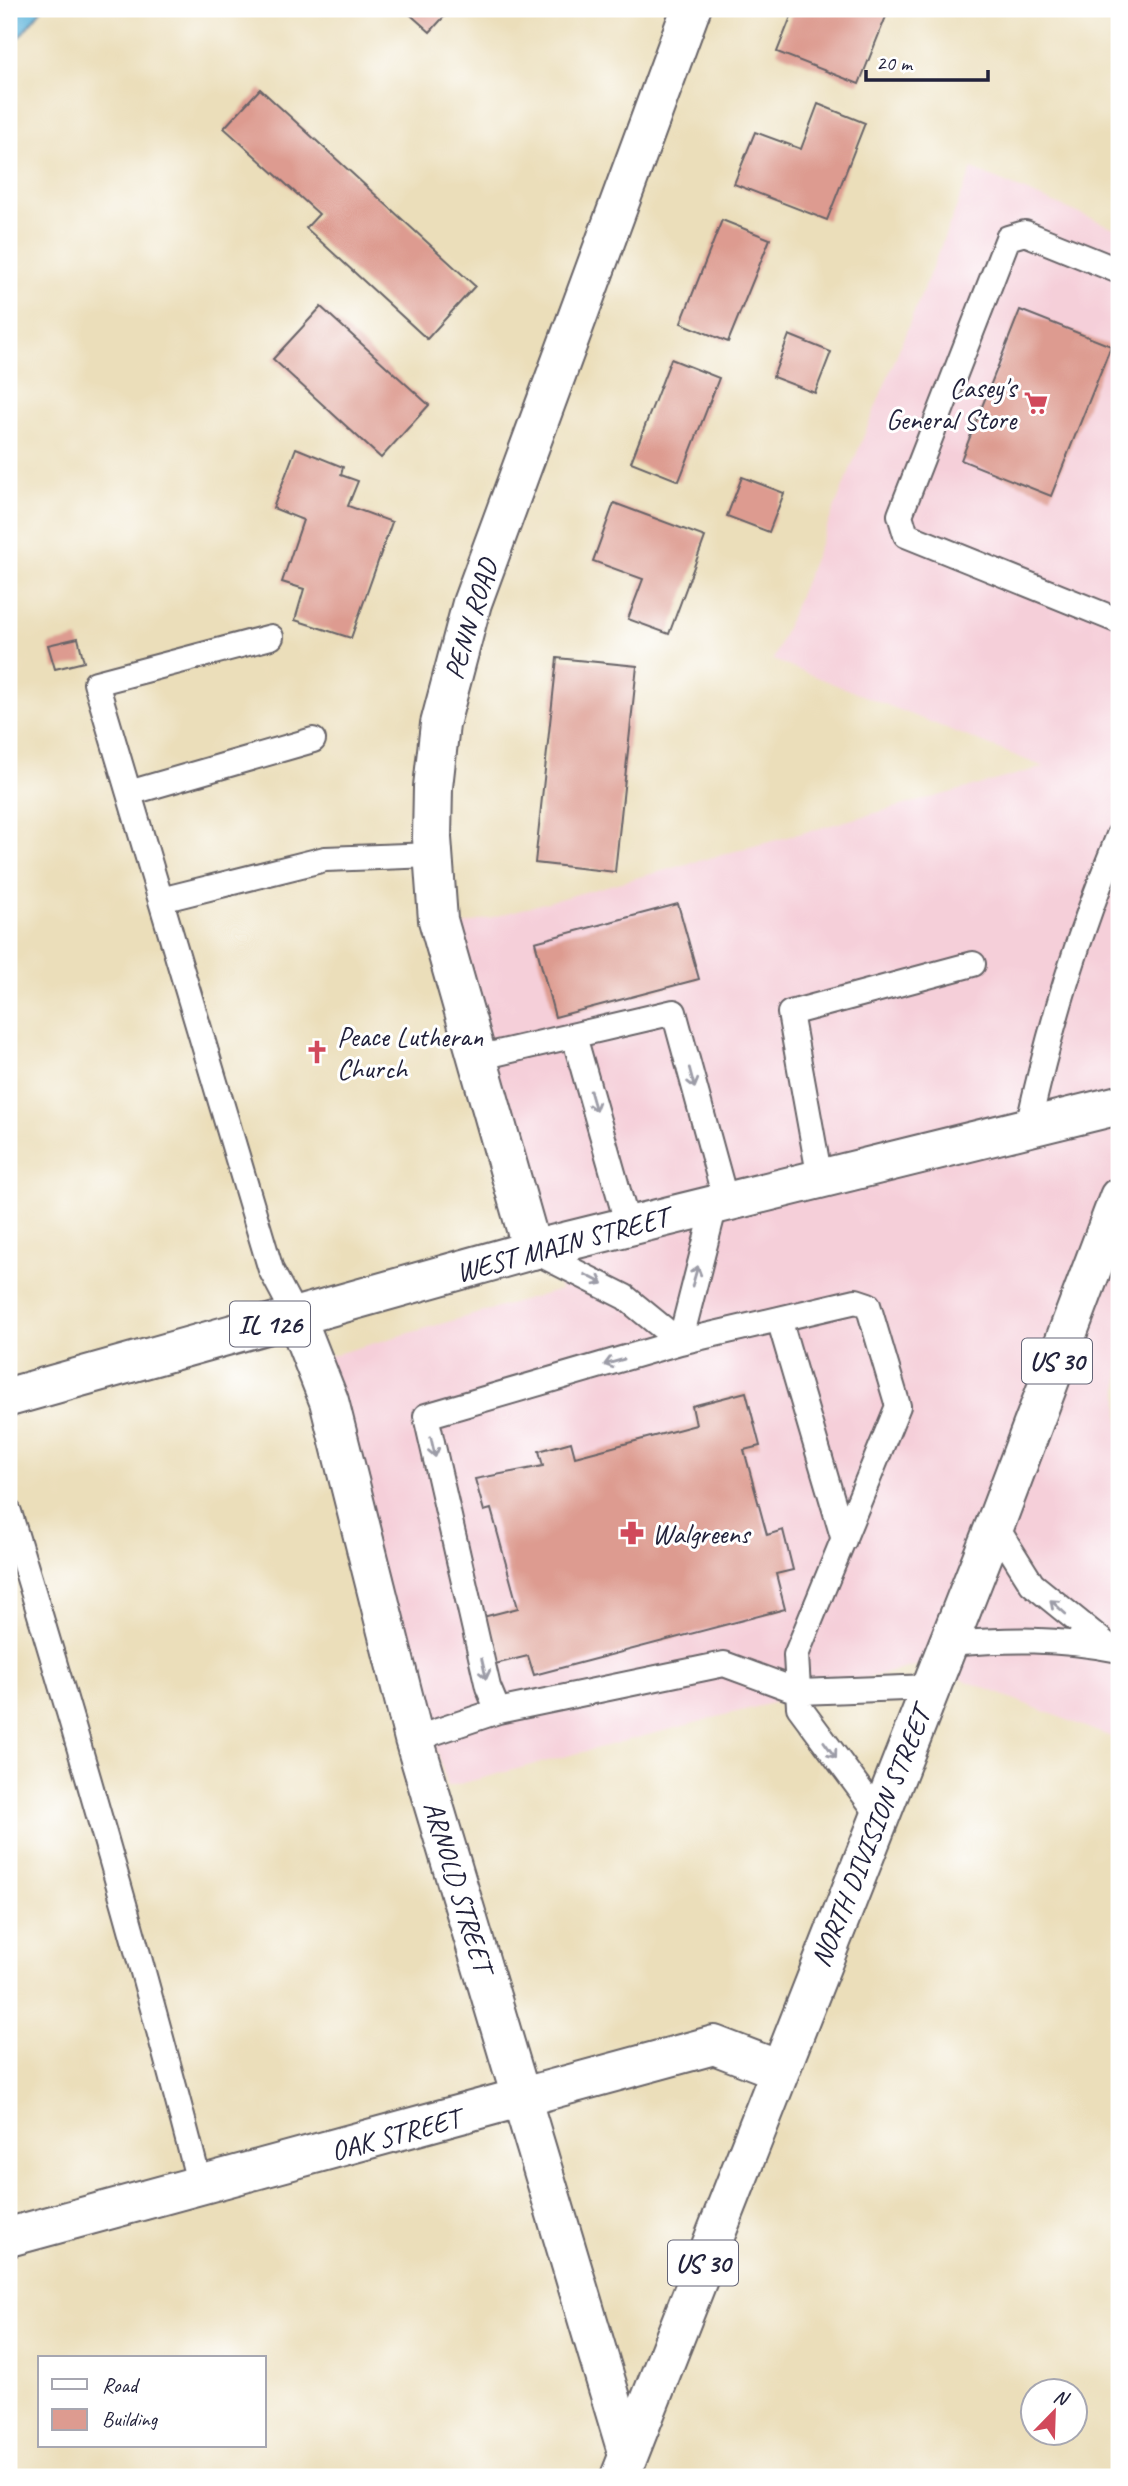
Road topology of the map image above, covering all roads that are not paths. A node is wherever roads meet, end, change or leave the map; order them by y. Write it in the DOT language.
graph roads {
  1 [pos="691,9"];
  2 [pos="1119,271"];
  3 [pos="1119,621"];
  4 [pos="271,637"];
  5 [pos="313,740"];
  6 [pos="129,793"];
  7 [pos="1119,835"];
  8 [pos="433,855"];
  9 [pos="161,900"];
  10 [pos="973,964"];
  11 [pos="574,1036"];
  12 [pos="477,1059"];
  13 [pos="1119,1105"];
  14 [pos="1028,1127"];
  15 [pos="820,1179"];
  16 [pos="1119,1197"];
  17 [pos="721,1204"];
  18 [pos="628,1226"];
  19 [pos="532,1250"];
  20 [pos="296,1317"];
  21 [pos="779,1319"];
  22 [pos="680,1342"];
  23 [pos="9,1397"];
  24 [pos="9,1512"];
  25 [pos="995,1525"];
  26 [pos="844,1540"];
  27 [pos="947,1644"];
  28 [pos="1117,1645"];
  29 [pos="930,1688"];
  30 [pos="800,1692"];
  31 [pos="498,1711"];
  32 [pos="414,1739"];
  33 [pos="879,1815"];
  34 [pos="779,2070"];
  35 [pos="524,2099"];
  36 [pos="200,2186"];
  37 [pos="9,2237"];
  38 [pos="624,2466"];
  1 -- 8 [label="street, PENN ROAD"];
  2 -- 3 [label="lane"];
  4 -- 6 [label="lane"];
  5 -- 6 [label="lane"];
  6 -- 9 [label="lane"];
  7 -- 14 [label="lane"];
  8 -- 9 [label="lane"];
  8 -- 12 [label="street, PENN ROAD"];
  9 -- 20 [label="lane"];
  10 -- 15 [label="lane"];
  11 -- 12 [label="lane"];
  11 -- 17 [label="lane, one-way"];
  11 -- 18 [label="lane, one-way"];
  12 -- 19 [label="street, PENN ROAD"];
  13 -- 14 [label="street, WEST MAIN STREET"];
  14 -- 15 [label="street, WEST MAIN STREET"];
  15 -- 17 [label="street, WEST MAIN STREET"];
  16 -- 25 [label="street, NORTH DIVISION STREET / US 30"];
  17 -- 18 [label="street, WEST MAIN STREET"];
  22 -- 17 [label="lane, one-way"];
  18 -- 19 [label="street, WEST MAIN STREET"];
  19 -- 20 [label="street, WEST MAIN STREET / IL 126"];
  19 -- 22 [label="lane, one-way"];
  20 -- 23 [label="street, WEST MAIN STREET / IL 126"];
  20 -- 32 [label="street, ARNOLD STREET"];
  21 -- 22 [label="lane"];
  21 -- 26 [label="lane"];
  21 -- 26 [label="lane"];
  22 -- 31 [label="lane, one-way"];
  24 -- 36 [label="lane"];
  25 -- 27 [label="street, NORTH DIVISION STREET / US 30"];
  28 -- 25 [label="lane, one-way"];
  26 -- 30 [label="lane"];
  27 -- 28 [label="lane"];
  27 -- 29 [label="street, NORTH DIVISION STREET / US 30"];
  29 -- 30 [label="lane"];
  29 -- 33 [label="street, NORTH DIVISION STREET / US 30"];
  30 -- 31 [label="lane"];
  30 -- 33 [label="lane, one-way"];
  31 -- 32 [label="lane"];
  32 -- 35 [label="street, ARNOLD STREET"];
  33 -- 34 [label="street, NORTH DIVISION STREET / US 30"];
  34 -- 35 [label="street, OAK STREET"];
  34 -- 38 [label="street, NORTH DIVISION STREET / US 30"];
  35 -- 36 [label="street, OAK STREET"];
  35 -- 38 [label="street, ARNOLD STREET"];
  36 -- 37 [label="street, OAK STREET"];
}
